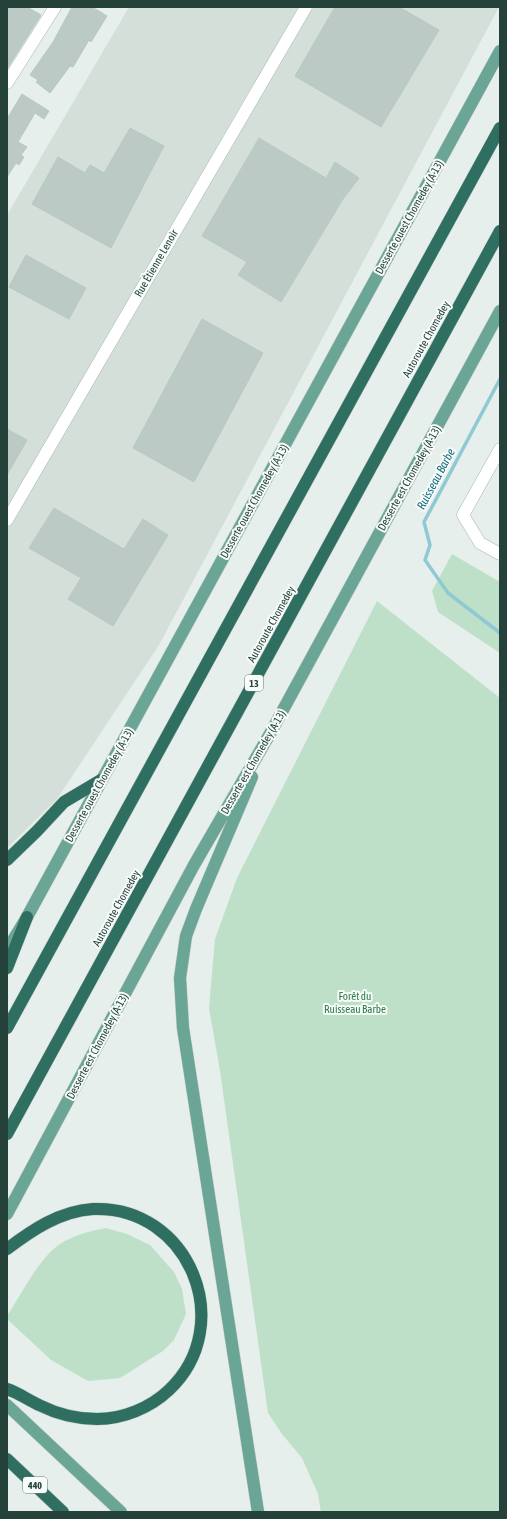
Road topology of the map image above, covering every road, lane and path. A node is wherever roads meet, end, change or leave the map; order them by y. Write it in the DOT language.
graph roads {
  1 [pos="54,7"];
  2 [pos="306,7"];
  3 [pos="500,51"];
  4 [pos="7,83"];
  5 [pos="500,128"];
  6 [pos="500,231"];
  7 [pos="500,311"];
  8 [pos="500,449"];
  9 [pos="7,520"];
  10 [pos="500,554"];
  11 [pos="272,732"];
  12 [pos="101,780"];
  13 [pos="7,860"];
  14 [pos="27,918"];
  15 [pos="7,950"];
  16 [pos="7,968"];
  17 [pos="7,1028"];
  18 [pos="7,1134"];
  19 [pos="7,1214"];
  20 [pos="7,1250"];
  21 [pos="7,1389"];
  22 [pos="7,1405"];
  23 [pos="7,1459"];
  24 [pos="63,1512"];
  25 [pos="121,1512"];
  26 [pos="258,1512"];
  1 -- 4 [label="street"];
  2 -- 9 [label="street, Rue Étienne Lenoir"];
  3 -- 12 [label="main road, Desserte ouest Chomedey (A-13)"];
  5 -- 17 [label="highway"];
  6 -- 18 [label="highway, Autoroute Chomedey / 13"];
  7 -- 11 [label="main road, Desserte est Chomedey (A-13)"];
  8 -- 10 [label="street"];
  11 -- 19 [label="main road, Desserte est Chomedey (A-13)"];
  11 -- 26 [label="main road"];
  12 -- 13 [label="highway"];
  12 -- 14 [label="main road, Desserte ouest Chomedey (A-13)"];
  14 -- 15 [label="main road, Desserte ouest Chomedey (A-13)"];
  14 -- 16 [label="highway"];
  20 -- 21 [label="highway"];
  22 -- 25 [label="main road"];
  23 -- 24 [label="highway, 440"];
}
